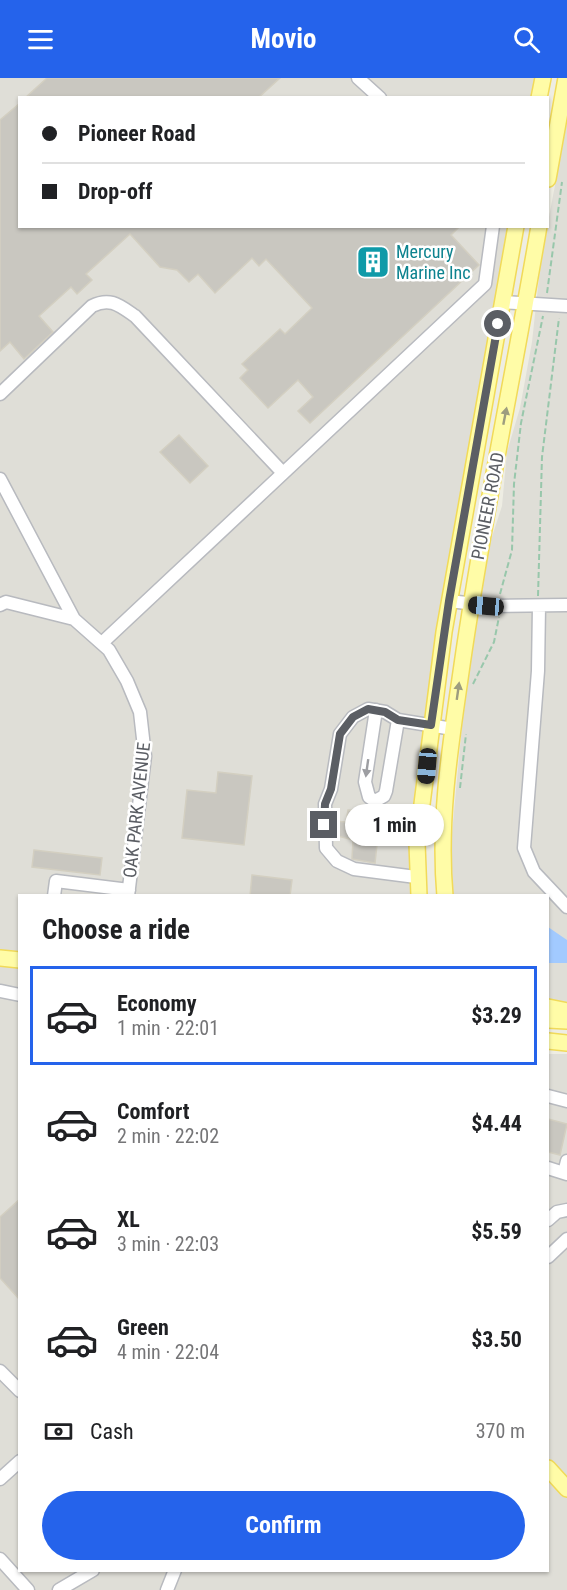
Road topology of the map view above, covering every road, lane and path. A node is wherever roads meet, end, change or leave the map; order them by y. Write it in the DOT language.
graph roads {
  1 [pos="358,78"];
  2 [pos="543,78"];
  3 [pos="566,78"];
  4 [pos="378,96"];
  5 [pos="539,96"];
  6 [pos="563,172"];
  7 [pos="549,173"];
  8 [pos="493,228"];
  9 [pos="516,228"];
  10 [pos="539,228"];
  11 [pos="502,302"];
  12 [pos="526,304"];
  13 [pos="545,306"];
  14 [pos="564,306"];
  15 [pos="0,394"];
  16 [pos="283,473"];
  17 [pos="0,479"];
  18 [pos="2,601"];
  19 [pos="449,601"];
  20 [pos="470,604"];
  21 [pos="567,605"];
  22 [pos="500,606"];
  23 [pos="539,606"];
  24 [pos="74,619"];
  25 [pos="103,642"];
  26 [pos="472,691"];
  27 [pos="376,710"];
  28 [pos="398,720"];
  29 [pos="431,725"];
  30 [pos="460,729"];
  31 [pos="459,796"];
  32 [pos="416,877"];
  33 [pos="129,892"];
  34 [pos="54,894"];
  35 [pos="419,894"];
  36 [pos="445,894"];
  37 [pos="567,908"];
  38 [pos="0,958"];
  39 [pos="18,960"];
  40 [pos="1,991"];
  41 [pos="18,995"];
  42 [pos="549,1007"];
  43 [pos="567,1011"];
  44 [pos="549,1020"];
  45 [pos="567,1021"];
  46 [pos="549,1041"];
  47 [pos="567,1042"];
  48 [pos="549,1096"];
  49 [pos="567,1101"];
  50 [pos="549,1168"];
  51 [pos="566,1169"];
  52 [pos="567,1210"];
  53 [pos="549,1219"];
  54 [pos="567,1239"];
  55 [pos="549,1256"];
  56 [pos="0,1371"];
  57 [pos="18,1389"];
  58 [pos="18,1463"];
  59 [pos="549,1468"];
  60 [pos="0,1479"];
  61 [pos="567,1489"];
  62 [pos="0,1559"];
  63 [pos="90,1572"];
  64 [pos="174,1572"];
  65 [pos="28,1590"];
  66 [pos="59,1590"];
  67 [pos="167,1590"];
  1 -- 4 [label="street"];
  2 -- 5 [label="main road"];
  3 -- 7 [label="main road"];
  6 -- 13 [label="path"];
  8 -- 16 [label="street"];
  9 -- 11 [label="main road, PIONEER ROAD"];
  10 -- 12 [label="main road, PIONEER ROAD"];
  11 -- 12 [label="street"];
  11 -- 19 [label="main road, PIONEER ROAD"];
  12 -- 13 [label="street"];
  20 -- 12 [label="main road, PIONEER ROAD, one-way"];
  13 -- 14 [label="street"];
  13 -- 22 [label="path"];
  14 -- 23 [label="path"];
  15 -- 16 [label="street"];
  16 -- 25 [label="street"];
  17 -- 24 [label="street, OAK PARK AVENUE"];
  18 -- 24 [label="street"];
  19 -- 20 [label="street"];
  19 -- 29 [label="main road, PIONEER ROAD"];
  20 -- 22 [label="street"];
  30 -- 20 [label="main road, PIONEER ROAD, one-way"];
  21 -- 23 [label="street"];
  22 -- 23 [label="street"];
  22 -- 26 [label="path"];
  23 -- 37 [label="street"];
  24 -- 25 [label="street, OAK PARK AVENUE"];
  25 -- 33 [label="street, OAK PARK AVENUE"];
  27 -- 28 [label="street"];
  27 -- 28 [label="street, one-way"];
  27 -- 32 [label="street"];
  28 -- 29 [label="street"];
  29 -- 30 [label="street"];
  29 -- 32 [label="main road, PIONEER ROAD"];
  30 -- 31 [label="path"];
  30 -- 36 [label="main road, PIONEER ROAD"];
  32 -- 35 [label="main road, PIONEER ROAD"];
  33 -- 34 [label="street"];
  38 -- 39 [label="main road"];
  40 -- 41 [label="street"];
  42 -- 43 [label="main road"];
  44 -- 45 [label="main road"];
  46 -- 47 [label="main road"];
  48 -- 49 [label="street"];
  50 -- 51 [label="street"];
  52 -- 53 [label="street"];
  54 -- 55 [label="street"];
  56 -- 57 [label="street"];
  58 -- 60 [label="street"];
  59 -- 61 [label="main road"];
  62 -- 65 [label="street"];
  63 -- 66 [label="street"];
  64 -- 67 [label="street"];
}
